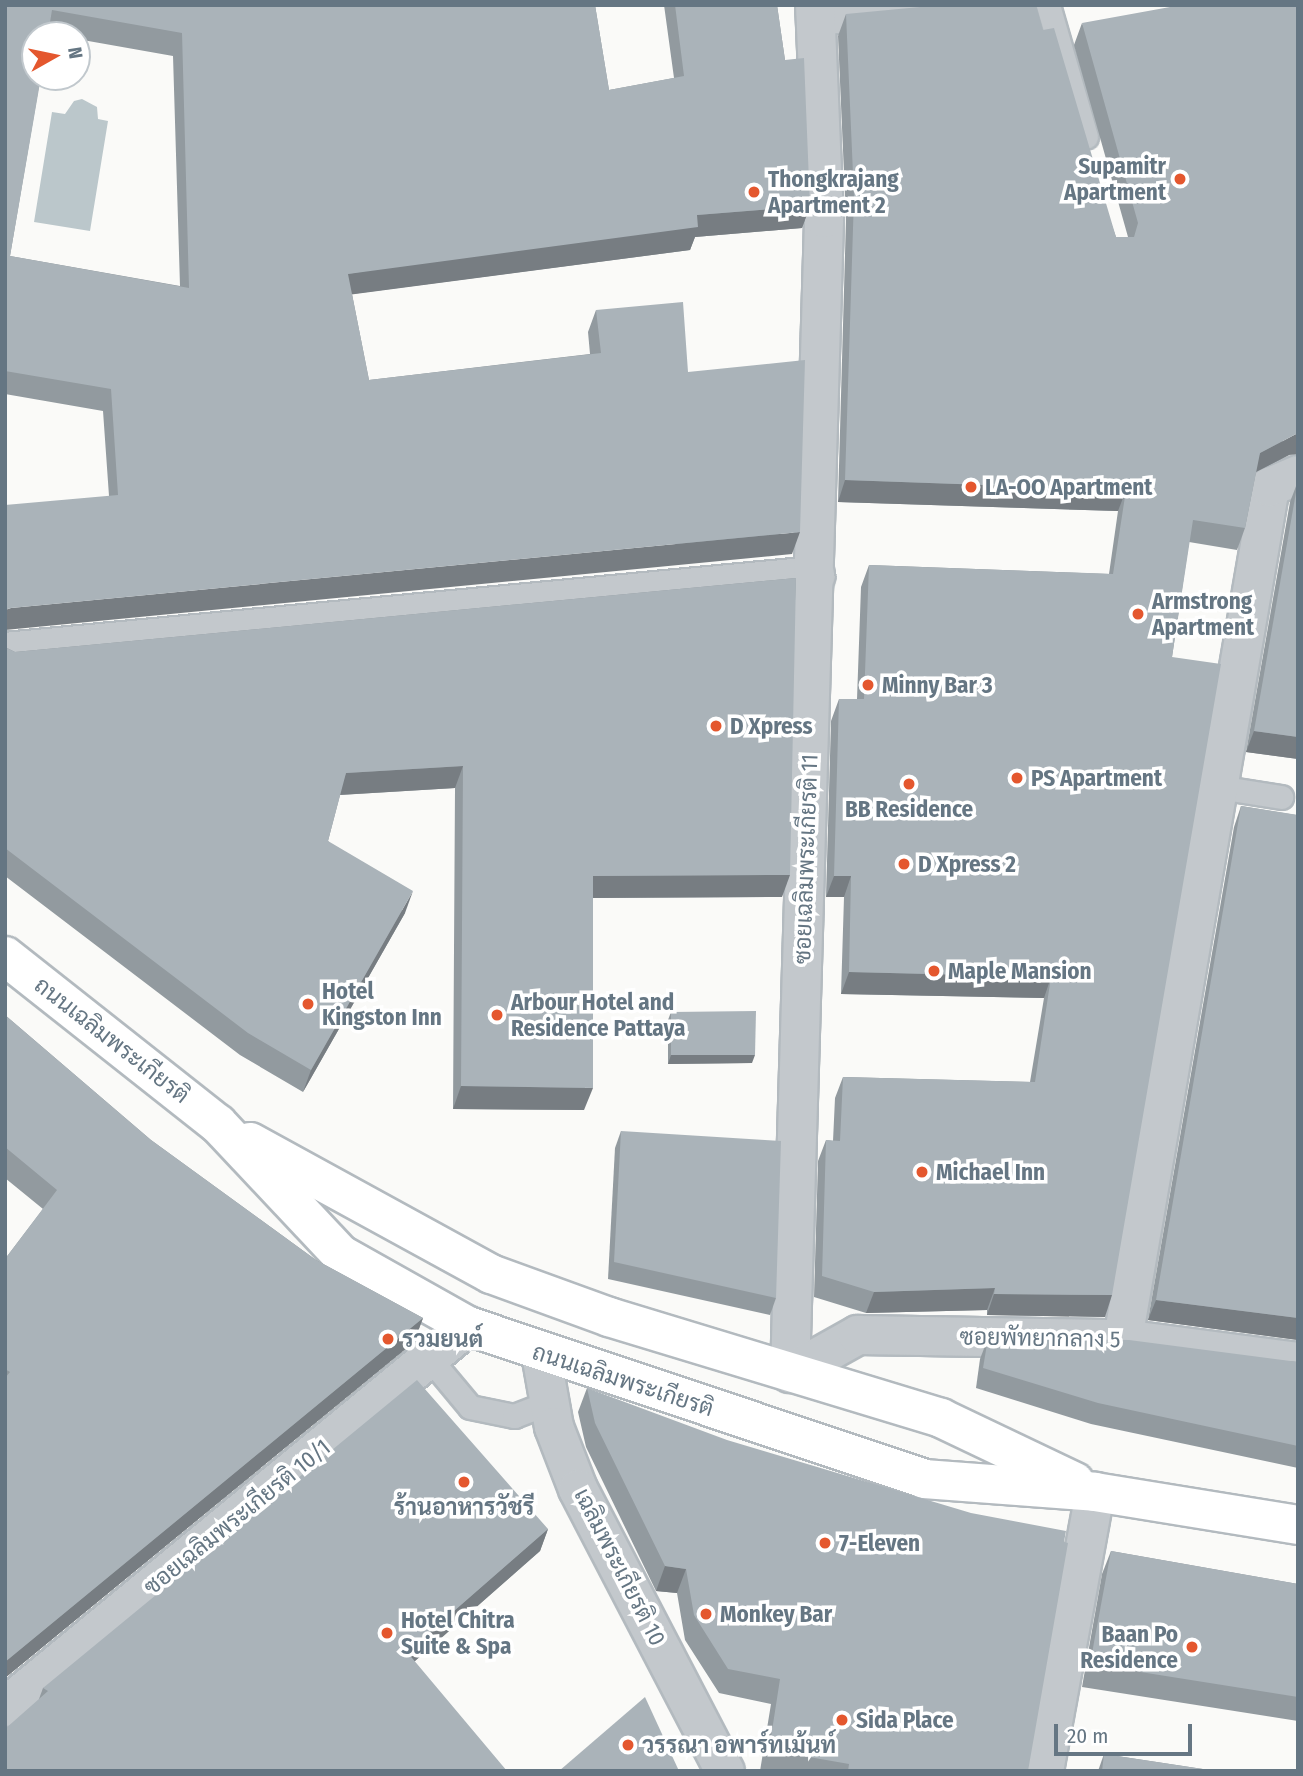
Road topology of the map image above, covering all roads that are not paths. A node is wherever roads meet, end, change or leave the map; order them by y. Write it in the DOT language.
graph roads {
  1 [pos="932,5"];
  2 [pos="1048,5"];
  3 [pos="815,11"];
  4 [pos="1090,153"];
  5 [pos="1284,481"];
  6 [pos="815,576"];
  7 [pos="5,652"];
  8 [pos="1218,787"];
  9 [pos="1281,797"];
  10 [pos="5,956"];
  11 [pos="218,1124"];
  12 [pos="468,1326"];
  13 [pos="1123,1339"];
  14 [pos="541,1354"];
  15 [pos="430,1359"];
  16 [pos="1298,1362"];
  17 [pos="790,1373"];
  18 [pos="548,1403"];
  19 [pos="1095,1492"];
  20 [pos="1298,1525"];
  21 [pos="5,1707"];
  22 [pos="725,1771"];
  23 [pos="1044,1771"];
  1 -- 3 [label="street"];
  2 -- 4 [label="lane"];
  3 -- 6 [label="street, ซอยเฉลิมพระเกียรติ 11"];
  5 -- 8 [label="street"];
  6 -- 7 [label="street"];
  6 -- 17 [label="street, ซอยเฉลิมพระเกียรติ 11"];
  8 -- 9 [label="lane"];
  8 -- 13 [label="street"];
  10 -- 11 [label="main road, ถนนเฉลิมพระเกียรติ"];
  11 -- 12 [label="main road, ถนนเฉลิมพระเกียรติ"];
  11 -- 17 [label="main road, ถนนเฉลิมพระเกียรติ"];
  12 -- 14 [label="main road, ถนนเฉลิมพระเกียรติ"];
  12 -- 15 [label="street, ซอยเฉลิมพระเกียรติ 10/1"];
  13 -- 16 [label="street, ซอยพัทยากลาง 5"];
  13 -- 17 [label="street, ซอยพัทยากลาง 5"];
  14 -- 18 [label="street, เฉลิมพระเกียรติ 10"];
  14 -- 19 [label="main road, ถนนเฉลิมพระเกียรติ"];
  15 -- 18 [label="lane"];
  15 -- 21 [label="street, ซอยเฉลิมพระเกียรติ 10/1"];
  17 -- 19 [label="main road, ถนนเฉลิมพระเกียรติ"];
  18 -- 22 [label="street, เฉลิมพระเกียรติ 10"];
  19 -- 20 [label="main road, ถนนเฉลิมพระเกียรติ"];
  19 -- 23 [label="street"];
}
